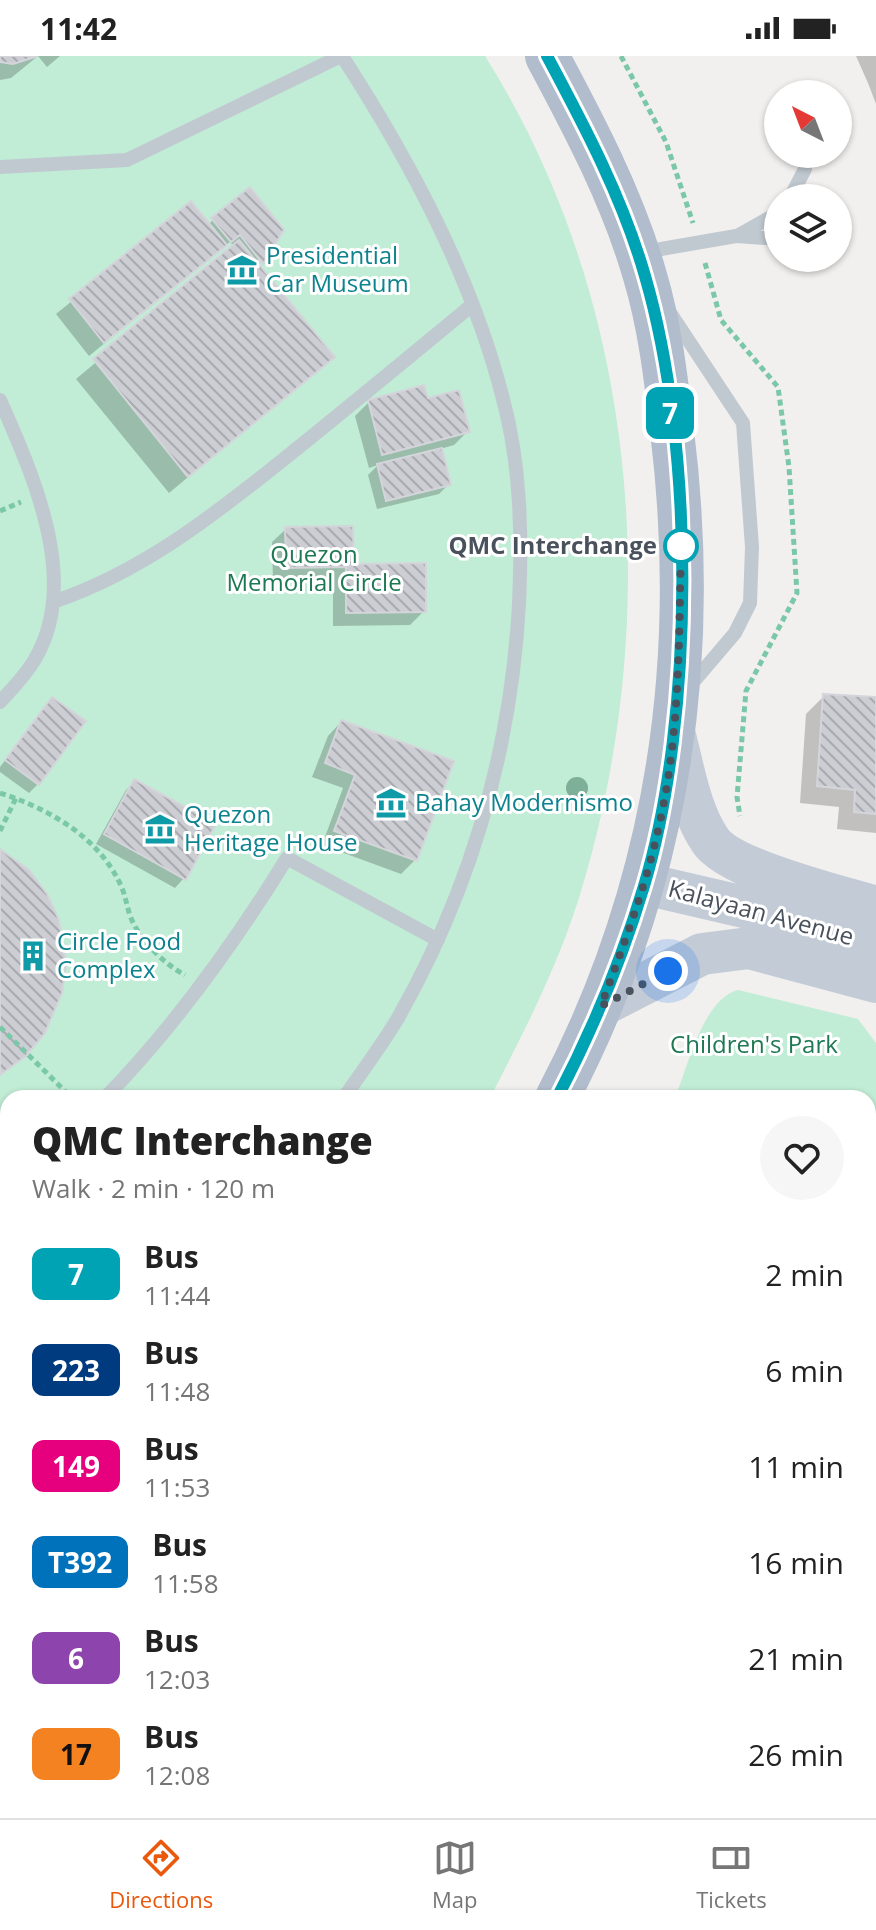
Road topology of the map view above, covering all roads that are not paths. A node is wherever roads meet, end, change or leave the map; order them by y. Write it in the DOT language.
graph roads {
  1 [pos="341,56"];
  2 [pos="547,56"];
  3 [pos="0,167"];
  4 [pos="805,169"];
  5 [pos="797,184"];
  6 [pos="764,221"];
  7 [pos="736,236"];
  8 [pos="764,238"];
  9 [pos="641,264"];
  10 [pos="472,305"];
  11 [pos="0,400"];
  12 [pos="53,602"];
  13 [pos="0,702"];
  14 [pos="674,716"];
  15 [pos="645,884"];
  16 [pos="876,907"];
  17 [pos="744,908"];
  18 [pos="438,940"];
  19 [pos="876,944"];
  20 [pos="876,982"];
  21 [pos="601,1006"];
  22 [pos="113,1090"];
  23 [pos="349,1090"];
  24 [pos="561,1090"];
  1 -- 3 [label="lane"];
  1 -- 10 [label="lane"];
  2 -- 9 [label="main road"];
  4 -- 5 [label="lane"];
  6 -- 7 [label="lane"];
  7 -- 8 [label="lane"];
  7 -- 9 [label="lane"];
  9 -- 14 [label="main road"];
  9 -- 14 [label="lane"];
  10 -- 12 [label="lane"];
  10 -- 18 [label="lane"];
  11 -- 12 [label="lane"];
  12 -- 13 [label="lane"];
  14 -- 15 [label="main road"];
  14 -- 17 [label="main road, Kalayaan Avenue"];
  15 -- 17 [label="main road, Kalayaan Avenue"];
  15 -- 21 [label="main road"];
  16 -- 17 [label="main road, Kalayaan Avenue"];
  17 -- 19 [label="main road, Kalayaan Avenue"];
  17 -- 20 [label="main road, Kalayaan Avenue"];
  17 -- 21 [label="main road, Kalayaan Avenue"];
  18 -- 22 [label="lane"];
  18 -- 23 [label="lane"];
  21 -- 24 [label="main road"];
}
